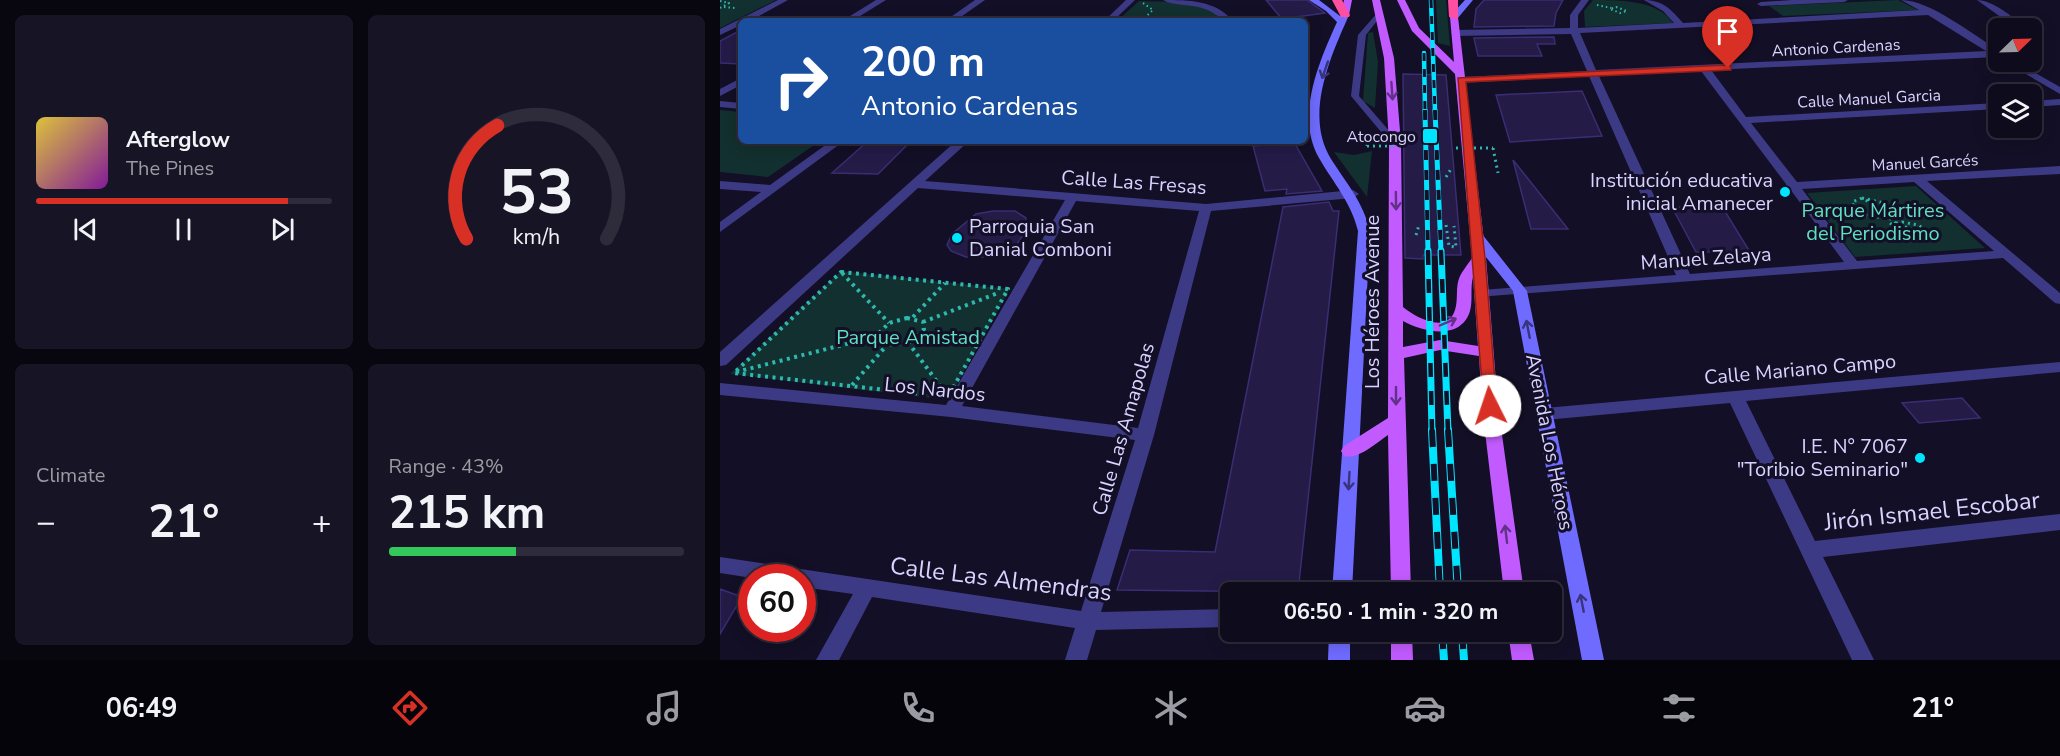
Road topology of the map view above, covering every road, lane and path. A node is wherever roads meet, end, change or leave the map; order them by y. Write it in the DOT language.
graph roads {
  1 [pos="784,0"];
  2 [pos="882,0"];
  3 [pos="981,0"];
  4 [pos="1167,0"];
  5 [pos="1313,0"];
  6 [pos="1337,0"];
  7 [pos="1348,0"];
  8 [pos="1376,0"];
  9 [pos="1401,0"];
  10 [pos="1453,0"];
  11 [pos="1469,0"];
  12 [pos="1648,0"];
  13 [pos="1844,0"];
  14 [pos="1905,0"];
  15 [pos="1980,0"];
  16 [pos="720,1"];
  17 [pos="727,1"];
  18 [pos="1136,1"];
  19 [pos="1588,2"];
  20 [pos="1757,2"];
  21 [pos="720,8"];
  22 [pos="1611,8"];
  23 [pos="1930,12"];
  24 [pos="1380,13"];
  25 [pos="1454,17"];
  26 [pos="748,18"];
  27 [pos="851,18"];
  28 [pos="954,18"];
  29 [pos="1112,18"];
  30 [pos="1144,18"];
  31 [pos="1226,18"];
  32 [pos="1343,18"];
  33 [pos="2007,18"];
  34 [pos="1782,19"];
  35 [pos="738,23"];
  36 [pos="1680,25"];
  37 [pos="1574,31"];
  38 [pos="720,32"];
  39 [pos="1455,33"];
  40 [pos="1988,48"];
  41 [pos="1988,54"];
  42 [pos="1705,69"];
  43 [pos="2027,72"];
  44 [pos="1595,75"];
  45 [pos="1461,77"];
  46 [pos="738,83"];
  47 [pos="2060,91"];
  48 [pos="720,93"];
  49 [pos="2060,102"];
  50 [pos="2042,103"];
  51 [pos="720,104"];
  52 [pos="738,106"];
  53 [pos="1988,106"];
  54 [pos="1742,120"];
  55 [pos="1310,131"];
  56 [pos="1369,135"];
  57 [pos="834,144"];
  58 [pos="960,144"];
  59 [pos="1398,144"];
  60 [pos="1456,148"];
  61 [pos="1451,169"];
  62 [pos="2058,172"];
  63 [pos="1498,173"];
  64 [pos="1446,177"];
  65 [pos="1917,179"];
  66 [pos="914,184"];
  67 [pos="720,185"];
  68 [pos="1791,186"];
  69 [pos="772,189"];
  70 [pos="1353,194"];
  71 [pos="1072,198"];
  72 [pos="1865,199"];
  73 [pos="1206,208"];
  74 [pos="1954,210"];
  75 [pos="1887,216"];
  76 [pos="1816,217"];
  77 [pos="1874,217"];
  78 [pos="1894,223"];
  79 [pos="1446,225"];
  80 [pos="1454,226"];
  81 [pos="720,228"];
  82 [pos="1902,228"];
  83 [pos="1477,237"];
  84 [pos="2006,254"];
  85 [pos="1479,258"];
  86 [pos="1854,266"];
  87 [pos="820,270"];
  88 [pos="841,272"];
  89 [pos="1685,279"];
  90 [pos="945,283"];
  91 [pos="1014,290"];
  92 [pos="1520,291"];
  93 [pos="1482,294"];
  94 [pos="2060,300"];
  95 [pos="1396,309"];
  96 [pos="913,318"];
  97 [pos="923,322"];
  98 [pos="889,323"];
  99 [pos="878,336"];
  100 [pos="908,342"];
  101 [pos="887,345"];
  102 [pos="1485,353"];
  103 [pos="1396,355"];
  104 [pos="720,361"];
  105 [pos="2060,367"];
  106 [pos="734,373"];
  107 [pos="723,382"];
  108 [pos="851,386"];
  109 [pos="1735,396"];
  110 [pos="949,404"];
  111 [pos="1545,414"];
  112 [pos="1396,421"];
  113 [pos="1145,435"];
  114 [pos="1350,451"];
  115 [pos="2060,522"];
  116 [pos="1810,550"];
  117 [pos="720,565"];
  118 [pos="738,568"];
  119 [pos="816,580"];
  120 [pos="1343,582"];
  121 [pos="1401,582"];
  122 [pos="1513,582"];
  123 [pos="867,588"];
  124 [pos="1220,618"];
  125 [pos="1088,621"];
  126 [pos="1340,642"];
  127 [pos="1402,642"];
  128 [pos="1520,642"];
  129 [pos="827,660"];
  130 [pos="1076,660"];
  131 [pos="1340,660"];
  132 [pos="1402,660"];
  133 [pos="1523,660"];
  134 [pos="1593,660"];
  135 [pos="1863,660"];
  1 -- 26 [label="street"];
  2 -- 27 [label="street"];
  3 -- 28 [label="street"];
  4 -- 31 [label="street"];
  5 -- 32 [label="main road"];
  6 -- 32 [label="highway"];
  7 -- 32 [label="main road"];
  8 -- 24 [label="main road"];
  9 -- 45 [label="main road"];
  10 -- 25 [label="highway"];
  11 -- 25 [label="main road"];
  12 -- 36 [label="street"];
  13 -- 20 [label="street"];
  14 -- 23 [label="street"];
  15 -- 33 [label="lane"];
  16 -- 17 [label="path"];
  17 -- 21 [label="path"];
  18 -- 29 [label="street"];
  18 -- 30 [label="path"];
  19 -- 22 [label="path"];
  19 -- 37 [label="street"];
  20 -- 34 [label="street"];
  23 -- 34 [label="street"];
  23 -- 40 [label="street"];
  24 -- 59 [label="main road, Los Héroes Avenue, one-way"];
  24 -- 59 [label="lane"];
  25 -- 39 [label="main road"];
  32 -- 55 [label="main road, one-way"];
  34 -- 36 [label="street"];
  35 -- 38 [label="street"];
  36 -- 37 [label="street"];
  37 -- 39 [label="street"];
  37 -- 44 [label="street"];
  39 -- 45 [label="main road"];
  41 -- 42 [label="street, Antonio Cardenas"];
  42 -- 44 [label="street, Antonio Cardenas"];
  42 -- 54 [label="street"];
  43 -- 47 [label="street"];
  44 -- 45 [label="street, Antonio Cardenas"];
  44 -- 89 [label="street"];
  45 -- 83 [label="main road"];
  46 -- 48 [label="street"];
  49 -- 50 [label="street"];
  51 -- 52 [label="street"];
  53 -- 54 [label="street, Calle Manuel Garcia"];
  54 -- 68 [label="street"];
  55 -- 70 [label="main road"];
  56 -- 59 [label="path, bridge"];
  57 -- 69 [label="street"];
  58 -- 66 [label="street"];
  59 -- 95 [label="main road, Los Héroes Avenue, one-way"];
  60 -- 63 [label="path, bridge"];
  61 -- 64 [label="path"];
  62 -- 65 [label="street, Manuel Garcés"];
  65 -- 68 [label="street, Manuel Garcés"];
  65 -- 74 [label="street"];
  66 -- 71 [label="street, Calle Las Fresas"];
  66 -- 87 [label="street"];
  67 -- 69 [label="street"];
  68 -- 76 [label="street"];
  69 -- 81 [label="street"];
  70 -- 73 [label="street, Calle Las Fresas"];
  70 -- 114 [label="main road"];
  71 -- 73 [label="street, Calle Las Fresas"];
  71 -- 91 [label="street"];
  72 -- 75 [label="path"];
  72 -- 75 [label="path"];
  72 -- 77 [label="path"];
  73 -- 113 [label="street, Calle Las Amapolas"];
  74 -- 75 [label="path"];
  74 -- 84 [label="street"];
  75 -- 77 [label="path"];
  75 -- 78 [label="path"];
  76 -- 77 [label="path"];
  76 -- 86 [label="street"];
  78 -- 78 [label="path"];
  78 -- 82 [label="path"];
  79 -- 80 [label="path"];
  82 -- 82 [label="path"];
  83 -- 85 [label="main road"];
  83 -- 92 [label="main road, Avenida Los Héroes"];
  84 -- 86 [label="street, Manuel Zelaya"];
  84 -- 94 [label="street"];
  85 -- 93 [label="main road"];
  95 -- 85 [label="main road, one-way"];
  86 -- 89 [label="street, Manuel Zelaya"];
  87 -- 88 [label="path"];
  87 -- 104 [label="street"];
  88 -- 90 [label="path"];
  88 -- 98 [label="path"];
  88 -- 106 [label="path"];
  89 -- 92 [label="street, Manuel Zelaya"];
  90 -- 91 [label="path"];
  90 -- 96 [label="path"];
  91 -- 97 [label="path"];
  91 -- 110 [label="street"];
  91 -- 110 [label="path"];
  92 -- 93 [label="street, Manuel Zelaya"];
  111 -- 92 [label="main road, Avenida Los Héroes, one-way"];
  93 -- 102 [label="main road"];
  95 -- 103 [label="main road, Los Héroes Avenue"];
  96 -- 97 [label="path"];
  96 -- 98 [label="path"];
  97 -- 100 [label="path"];
  98 -- 99 [label="path"];
  99 -- 101 [label="path"];
  99 -- 106 [label="path"];
  100 -- 101 [label="path"];
  100 -- 110 [label="path"];
  101 -- 108 [label="path"];
  102 -- 103 [label="main road"];
  122 -- 102 [label="main road, one-way"];
  103 -- 112 [label="main road, Los Héroes Avenue, one-way"];
  105 -- 109 [label="street, Calle Mariano Campo"];
  106 -- 107 [label="path"];
  106 -- 108 [label="path"];
  107 -- 110 [label="street, Los Nardos"];
  108 -- 110 [label="path"];
  109 -- 111 [label="street, Calle Mariano Campo"];
  109 -- 116 [label="street"];
  110 -- 113 [label="street, Los Nardos"];
  134 -- 111 [label="main road, Avenida Los Héroes, one-way"];
  112 -- 114 [label="main road"];
  112 -- 121 [label="main road, Los Héroes Avenue"];
  113 -- 125 [label="street, Calle Las Amapolas"];
  114 -- 120 [label="main road, one-way"];
  115 -- 116 [label="street, Jirón Ismael Escobar"];
  116 -- 135 [label="street"];
  117 -- 118 [label="street, Calle Las Almendras"];
  119 -- 123 [label="street, Calle Las Almendras"];
  123 -- 125 [label="street, Calle Las Almendras"];
  123 -- 129 [label="street"];
  124 -- 125 [label="street, Calle Las Almendras"];
  125 -- 130 [label="street, Calle Las Amapolas"];
  126 -- 131 [label="main road"];
  127 -- 132 [label="main road"];
  128 -- 133 [label="main road"];
}
